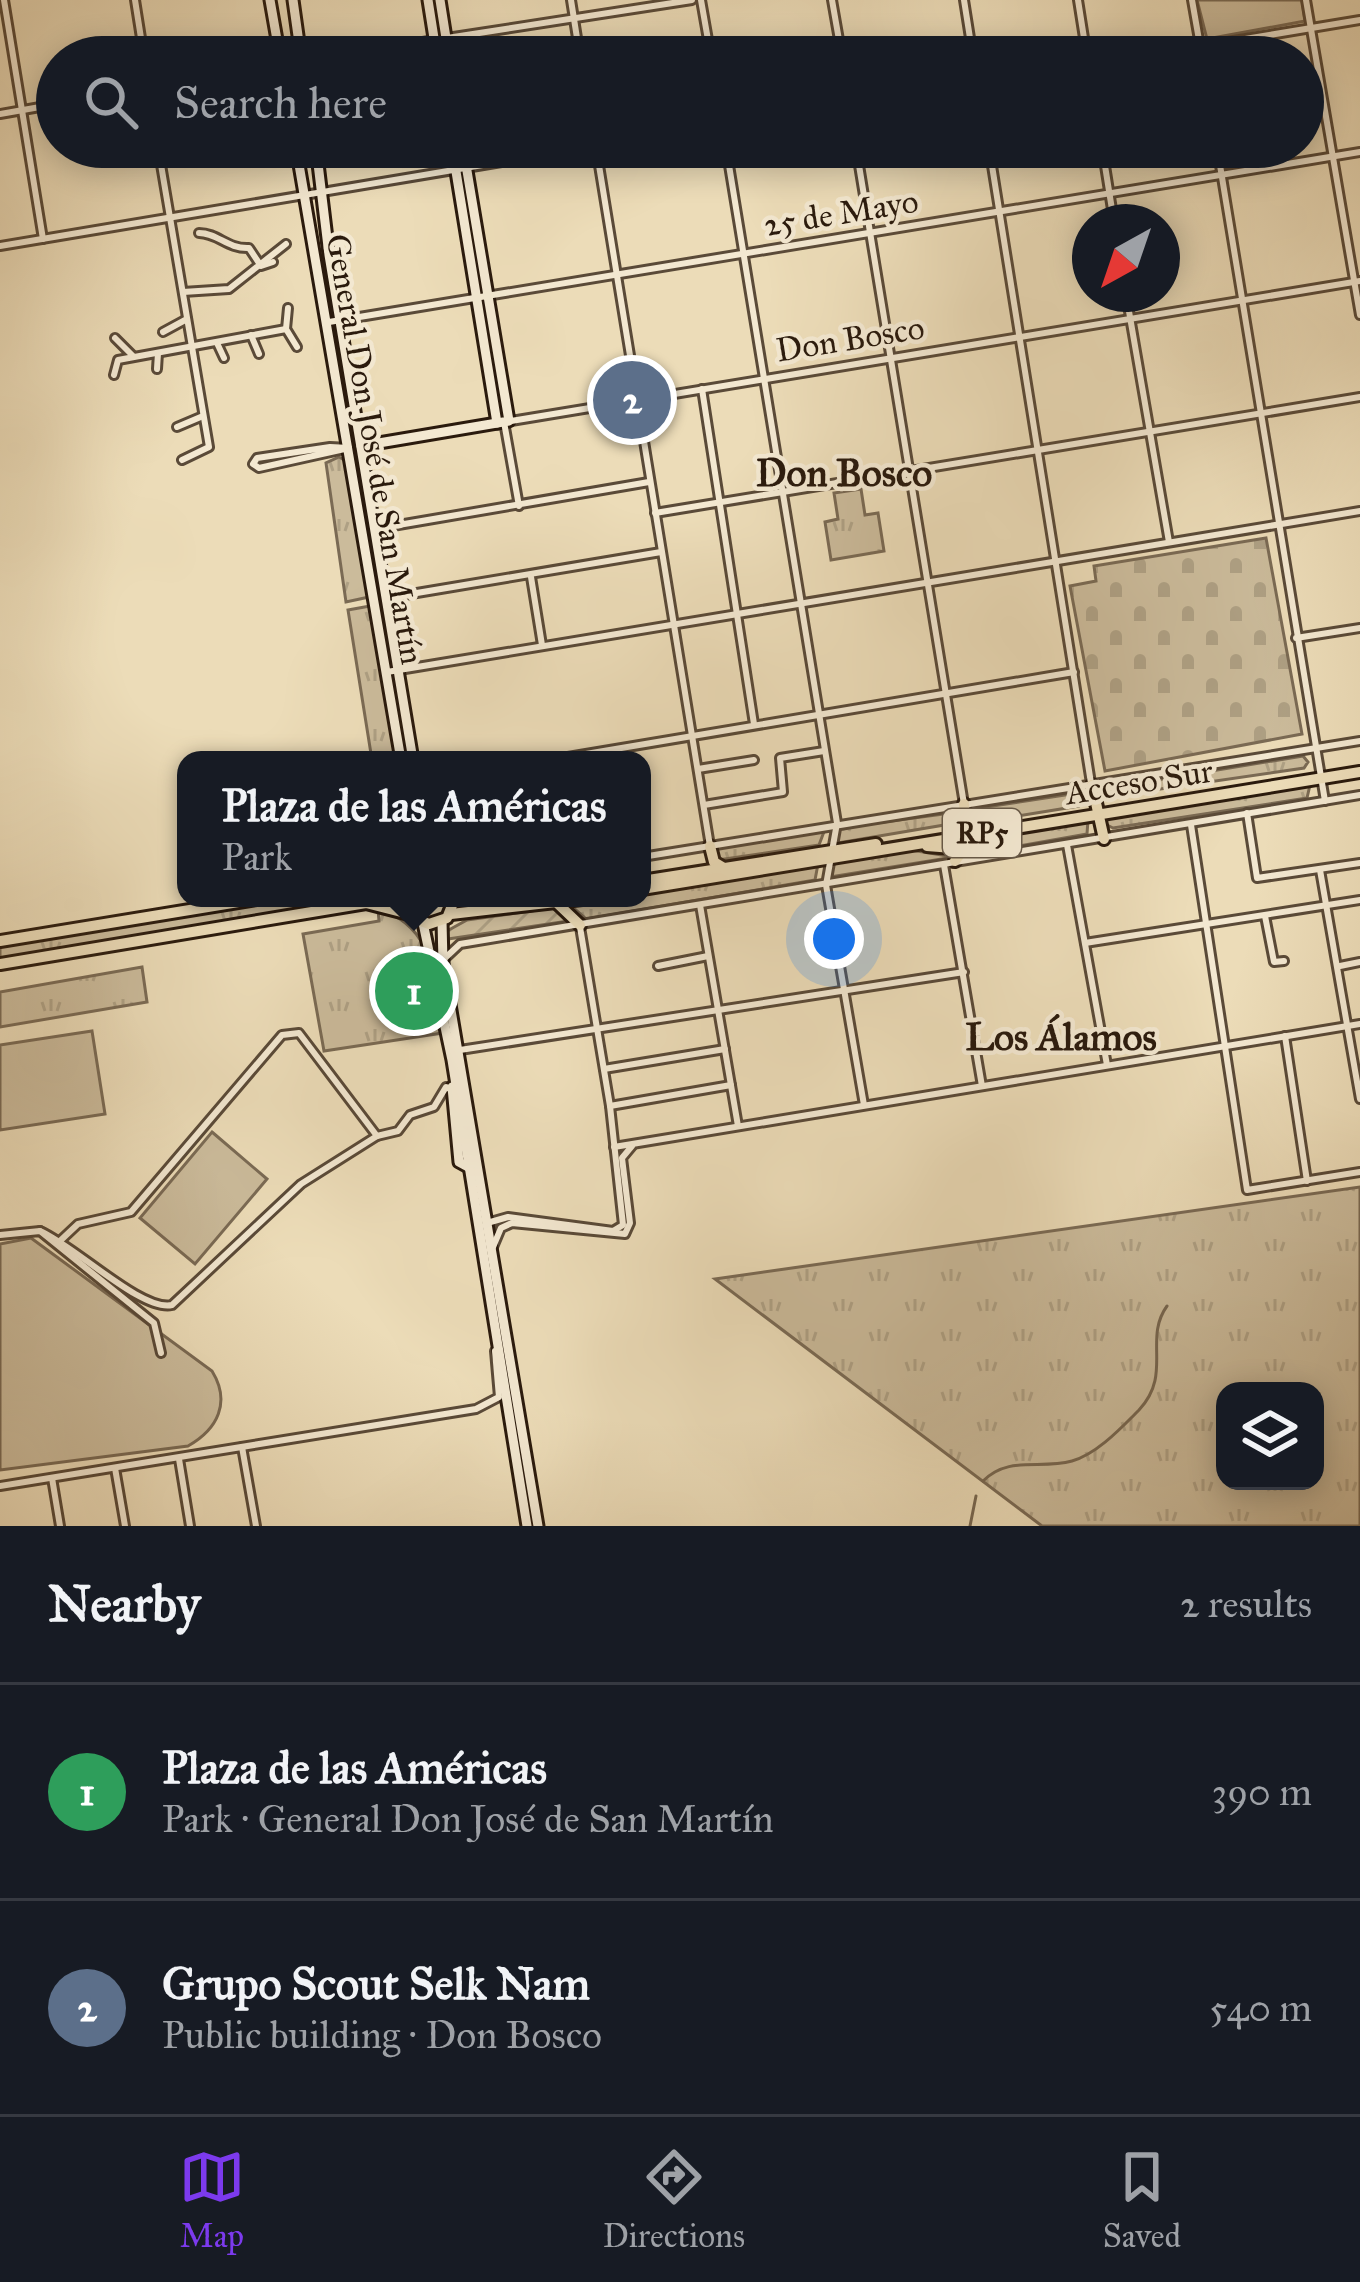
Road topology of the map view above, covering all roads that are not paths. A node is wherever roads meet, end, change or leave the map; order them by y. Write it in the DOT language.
graph roads {
  1 [pos="4,0"];
  2 [pos="135,0"];
  3 [pos="270,0"];
  4 [pos="293,0"];
  5 [pos="428,0"];
  6 [pos="440,0"];
  7 [pos="571,0"];
  8 [pos="697,0"];
  9 [pos="832,0"];
  10 [pos="964,0"];
  11 [pos="1078,0"];
  12 [pos="1192,0"];
  13 [pos="1306,0"];
  14 [pos="574,20"];
  15 [pos="1360,20"];
  16 [pos="1311,29"];
  17 [pos="141,36"];
  18 [pos="276,36"];
  19 [pos="298,36"];
  20 [pos="440,36"];
  21 [pos="441,36"];
  22 [pos="462,36"];
  23 [pos="577,36"];
  24 [pos="706,36"];
  25 [pos="838,36"];
  26 [pos="970,36"];
  27 [pos="1084,36"];
  28 [pos="1197,36"];
  29 [pos="1265,36"];
  30 [pos="1312,36"];
  31 [pos="1324,104"];
  32 [pos="36,108"];
  33 [pos="22,110"];
  34 [pos="0,114"];
  35 [pos="1360,152"];
  36 [pos="1333,156"];
  37 [pos="1324,157"];
  38 [pos="162,168"];
  39 [pos="300,168"];
  40 [pos="320,168"];
  41 [pos="461,168"];
  42 [pos="597,168"];
  43 [pos="729,168"];
  44 [pos="859,168"];
  45 [pos="992,168"];
  46 [pos="1105,168"];
  47 [pos="1220,168"];
  48 [pos="1258,168"];
  49 [pos="1221,174"];
  50 [pos="324,191"];
  51 [pos="1109,192"];
  52 [pos="304,195"];
  53 [pos="1111,204"];
  54 [pos="999,211"];
  55 [pos="170,216"];
  56 [pos="870,232"];
  57 [pos="199,233"];
  58 [pos="43,239"];
  59 [pos="221,243"];
  60 [pos="286,244"];
  61 [pos="0,246"];
  62 [pos="216,252"];
  63 [pos="743,253"];
  64 [pos="273,262"];
  65 [pos="261,266"];
  66 [pos="615,274"];
  67 [pos="1357,282"];
  68 [pos="183,292"];
  69 [pos="483,297"];
  70 [pos="1241,301"];
  71 [pos="288,308"];
  72 [pos="1130,312"];
  73 [pos="1360,315"];
  74 [pos="187,319"];
  75 [pos="1131,319"];
  76 [pos="335,321"];
  77 [pos="286,329"];
  78 [pos="163,332"];
  79 [pos="251,335"];
  80 [pos="1021,337"];
  81 [pos="115,338"];
  82 [pos="217,343"];
  83 [pos="191,346"];
  84 [pos="297,347"];
  85 [pos="158,353"];
  86 [pos="260,354"];
  87 [pos="136,357"];
  88 [pos="224,358"];
  89 [pos="892,359"];
  90 [pos="158,369"];
  91 [pos="114,374"];
  92 [pos="764,379"];
  93 [pos="702,389"];
  94 [pos="1360,397"];
  95 [pos="636,400"];
  96 [pos="1258,413"];
  97 [pos="203,416"];
  98 [pos="504,422"];
  99 [pos="177,427"];
  100 [pos="1148,431"];
  101 [pos="355,447"];
  102 [pos="1039,449"];
  103 [pos="182,460"];
  104 [pos="909,470"];
  105 [pos="650,482"];
  106 [pos="783,491"];
  107 [pos="720,502"];
  108 [pos="519,506"];
  109 [pos="1360,511"];
  110 [pos="656,513"];
  111 [pos="1277,524"];
  112 [pos="375,529"];
  113 [pos="1169,542"];
  114 [pos="661,552"];
  115 [pos="1058,560"];
  116 [pos="531,577"];
  117 [pos="929,582"];
  118 [pos="387,598"];
  119 [pos="801,603"];
  120 [pos="739,613"];
  121 [pos="674,623"];
  122 [pos="1360,628"];
  123 [pos="1297,638"];
  124 [pos="542,645"];
  125 [pos="393,671"];
  126 [pos="1074,671"];
  127 [pos="947,692"];
  128 [pos="818,715"];
  129 [pos="754,724"];
  130 [pos="692,735"];
  131 [pos="1360,741"];
  132 [pos="1313,748"];
  133 [pos="400,751"];
  134 [pos="411,751"];
  135 [pos="625,751"];
  136 [pos="824,751"];
  137 [pos="754,760"];
  138 [pos="1360,768"];
  139 [pos="698,769"];
  140 [pos="1321,775"];
  141 [pos="1092,785"];
  142 [pos="1360,795"];
  143 [pos="1325,801"];
  144 [pos="964,804"];
  145 [pos="703,805"];
  146 [pos="1095,812"];
  147 [pos="1247,813"];
  148 [pos="837,823"];
  149 [pos="1191,825"];
  150 [pos="966,833"];
  151 [pos="1104,839"];
  152 [pos="1066,844"];
  153 [pos="710,846"];
  154 [pos="829,855"];
  155 [pos="651,856"];
  156 [pos="1360,862"];
  157 [pos="950,863"];
  158 [pos="724,868"];
  159 [pos="1320,870"];
  160 [pos="651,883"];
  161 [pos="651,884"];
  162 [pos="826,885"];
  163 [pos="1360,900"];
  164 [pos="700,905"];
  165 [pos="1327,905"];
  166 [pos="207,907"];
  167 [pos="343,907"];
  168 [pos="382,907"];
  169 [pos="407,907"];
  170 [pos="451,907"];
  171 [pos="532,907"];
  172 [pos="561,907"];
  173 [pos="409,914"];
  174 [pos="1265,915"];
  175 [pos="446,917"];
  176 [pos="423,923"];
  177 [pos="1205,925"];
  178 [pos="580,926"];
  179 [pos="0,941"];
  180 [pos="1085,944"];
  181 [pos="708,956"];
  182 [pos="1284,961"];
  183 [pos="1360,962"];
  184 [pos="443,963"];
  185 [pos="0,964"];
  186 [pos="658,966"];
  187 [pos="1339,966"];
  188 [pos="964,972"];
  189 [pos="845,989"];
  190 [pos="719,1009"];
  191 [pos="1360,1024"];
  192 [pos="1349,1026"];
  193 [pos="597,1028"];
  194 [pos="1285,1036"];
  195 [pos="725,1048"];
  196 [pos="1223,1049"];
  197 [pos="460,1050"];
  198 [pos="1107,1066"];
  199 [pos="604,1069"];
  200 [pos="454,1070"];
  201 [pos="731,1085"];
  202 [pos="982,1086"];
  203 [pos="452,1090"];
  204 [pos="1360,1099"];
  205 [pos="610,1106"];
  206 [pos="864,1106"];
  207 [pos="738,1126"];
  208 [pos="377,1136"];
  209 [pos="640,1142"];
  210 [pos="614,1147"];
  211 [pos="474,1167"];
  212 [pos="1360,1172"];
  213 [pos="1307,1180"];
  214 [pos="484,1225"];
  215 [pos="624,1230"];
  216 [pos="40,1231"];
  217 [pos="0,1234"];
  218 [pos="61,1240"];
  219 [pos="493,1247"];
  220 [pos="496,1335"];
  221 [pos="161,1353"];
  222 [pos="516,1394"];
  223 [pos="506,1405"];
  224 [pos="439,1415"];
  225 [pos="242,1447"];
  226 [pos="179,1458"];
  227 [pos="115,1468"];
  228 [pos="52,1478"];
  229 [pos="0,1486"];
  230 [pos="60,1526"];
  231 [pos="125,1526"];
  232 [pos="190,1526"];
  233 [pos="256,1526"];
  234 [pos="527,1526"];
  235 [pos="538,1526"];
  1 -- 33 [label="street"];
  2 -- 17 [label="street"];
  3 -- 18 [label="main road"];
  4 -- 19 [label="main road"];
  5 -- 20 [label="main road"];
  6 -- 21 [label="main road"];
  7 -- 14 [label="street"];
  8 -- 14 [label="street"];
  8 -- 24 [label="street"];
  9 -- 25 [label="street"];
  10 -- 26 [label="street"];
  11 -- 27 [label="street"];
  12 -- 28 [label="street"];
  13 -- 16 [label="street"];
  14 -- 22 [label="street"];
  14 -- 23 [label="street"];
  15 -- 16 [label="street"];
  16 -- 29 [label="street"];
  16 -- 30 [label="street"];
  31 -- 36 [label="street"];
  32 -- 33 [label="street"];
  33 -- 34 [label="street"];
  33 -- 58 [label="street"];
  35 -- 36 [label="street, 25 de Mayo"];
  36 -- 37 [label="street, 25 de Mayo"];
  36 -- 67 [label="street"];
  38 -- 55 [label="street"];
  39 -- 52 [label="main road, General Don José de San Martín"];
  40 -- 50 [label="main road, General Don José de San Martín"];
  41 -- 50 [label="street"];
  41 -- 69 [label="main road"];
  42 -- 66 [label="street"];
  43 -- 63 [label="street"];
  44 -- 56 [label="street"];
  45 -- 54 [label="street"];
  46 -- 51 [label="street"];
  47 -- 49 [label="street"];
  48 -- 49 [label="street, 25 de Mayo"];
  49 -- 51 [label="street, 25 de Mayo"];
  49 -- 70 [label="street"];
  50 -- 52 [label="street"];
  50 -- 76 [label="main road, General Don José de San Martín"];
  51 -- 53 [label="street"];
  51 -- 54 [label="street, 25 de Mayo"];
  52 -- 55 [label="street"];
  52 -- 76 [label="main road, General Don José de San Martín"];
  54 -- 56 [label="street, 25 de Mayo"];
  54 -- 80 [label="street"];
  55 -- 58 [label="street"];
  55 -- 68 [label="street"];
  56 -- 63 [label="street, 25 de Mayo"];
  56 -- 89 [label="street"];
  57 -- 59 [label="street"];
  58 -- 61 [label="street"];
  59 -- 62 [label="street"];
  59 -- 65 [label="street"];
  60 -- 65 [label="street"];
  63 -- 66 [label="street, 25 de Mayo"];
  63 -- 92 [label="street"];
  64 -- 65 [label="street"];
  65 -- 68 [label="street"];
  66 -- 69 [label="street, 25 de Mayo"];
  66 -- 95 [label="street"];
  67 -- 70 [label="street, Don Bosco"];
  67 -- 73 [label="street"];
  68 -- 74 [label="street"];
  69 -- 76 [label="street, 25 de Mayo"];
  69 -- 98 [label="main road"];
  70 -- 75 [label="street, Don Bosco"];
  70 -- 96 [label="street"];
  71 -- 77 [label="street"];
  72 -- 75 [label="street"];
  74 -- 78 [label="street"];
  74 -- 83 [label="street"];
  75 -- 80 [label="street, Don Bosco"];
  75 -- 100 [label="street"];
  76 -- 101 [label="main road, General Don José de San Martín"];
  77 -- 79 [label="street"];
  77 -- 84 [label="street"];
  79 -- 82 [label="street"];
  79 -- 86 [label="street"];
  80 -- 89 [label="street, Don Bosco"];
  80 -- 102 [label="street"];
  81 -- 87 [label="street"];
  82 -- 83 [label="street"];
  82 -- 88 [label="street"];
  83 -- 85 [label="street"];
  83 -- 97 [label="street"];
  85 -- 87 [label="street"];
  85 -- 90 [label="street"];
  87 -- 91 [label="street"];
  89 -- 92 [label="street, Don Bosco"];
  89 -- 104 [label="street"];
  92 -- 93 [label="street, Don Bosco"];
  92 -- 106 [label="street"];
  93 -- 95 [label="street, Don Bosco"];
  93 -- 107 [label="street"];
  94 -- 96 [label="street"];
  95 -- 98 [label="street, Don Bosco"];
  95 -- 105 [label="street"];
  96 -- 100 [label="street"];
  96 -- 111 [label="street"];
  97 -- 99 [label="street"];
  97 -- 103 [label="street"];
  98 -- 101 [label="main road, Don Bosco"];
  98 -- 108 [label="street"];
  100 -- 102 [label="street"];
  100 -- 113 [label="street"];
  101 -- 101 [label="street, Don Bosco"];
  101 -- 112 [label="main road, General Don José de San Martín"];
  101 -- 125 [label="main road, General Don José de San Martín"];
  102 -- 104 [label="street"];
  102 -- 115 [label="street"];
  104 -- 106 [label="street"];
  104 -- 117 [label="street"];
  105 -- 108 [label="street"];
  105 -- 110 [label="street"];
  106 -- 107 [label="street"];
  106 -- 119 [label="street"];
  107 -- 110 [label="street"];
  107 -- 120 [label="street"];
  108 -- 112 [label="street"];
  109 -- 111 [label="street"];
  110 -- 114 [label="street"];
  111 -- 113 [label="street"];
  111 -- 123 [label="street"];
  112 -- 118 [label="main road, General Don José de San Martín"];
  113 -- 115 [label="street"];
  114 -- 116 [label="street"];
  114 -- 121 [label="street"];
  115 -- 117 [label="street"];
  115 -- 126 [label="street"];
  116 -- 118 [label="street"];
  116 -- 124 [label="street"];
  117 -- 119 [label="street"];
  117 -- 127 [label="street"];
  118 -- 125 [label="main road, General Don José de San Martín"];
  119 -- 120 [label="street"];
  119 -- 128 [label="street"];
  120 -- 121 [label="street"];
  120 -- 129 [label="street"];
  121 -- 124 [label="street"];
  121 -- 130 [label="street"];
  122 -- 123 [label="street"];
  123 -- 132 [label="street"];
  124 -- 125 [label="street"];
  125 -- 133 [label="main road, General Don José de San Martín"];
  125 -- 134 [label="main road, General Don José de San Martín"];
  126 -- 127 [label="street"];
  126 -- 141 [label="street"];
  127 -- 128 [label="street"];
  127 -- 144 [label="street"];
  128 -- 129 [label="street"];
  128 -- 136 [label="street"];
  129 -- 130 [label="street"];
  130 -- 135 [label="street"];
  130 -- 139 [label="street"];
  131 -- 132 [label="street"];
  132 -- 140 [label="street"];
  132 -- 141 [label="street"];
  136 -- 145 [label="street"];
  136 -- 148 [label="street"];
  137 -- 139 [label="street"];
  138 -- 140 [label="main road, Acceso Sur / RP5"];
  139 -- 145 [label="street"];
  140 -- 143 [label="street"];
  140 -- 146 [label="main road, Acceso Sur / RP5"];
  141 -- 144 [label="street"];
  141 -- 146 [label="main road"];
  142 -- 143 [label="street"];
  143 -- 147 [label="street"];
  144 -- 148 [label="street"];
  144 -- 150 [label="main road"];
  145 -- 153 [label="street"];
  146 -- 150 [label="main road, Acceso Sur / RP5"];
  146 -- 151 [label="main road"];
  147 -- 149 [label="street"];
  147 -- 159 [label="street"];
  148 -- 153 [label="street"];
  148 -- 154 [label="street"];
  149 -- 151 [label="street"];
  149 -- 177 [label="street"];
  150 -- 154 [label="main road, Acceso Sur / RP5"];
  150 -- 154 [label="main road, Acceso Sur / RP5"];
  150 -- 157 [label="main road"];
  151 -- 152 [label="street"];
  152 -- 157 [label="street"];
  152 -- 180 [label="street"];
  153 -- 155 [label="street"];
  153 -- 158 [label="main road"];
  154 -- 158 [label="main road, Acceso Sur / RP5"];
  154 -- 161 [label="main road, Acceso Sur / RP5"];
  154 -- 162 [label="street"];
  156 -- 159 [label="street"];
  157 -- 162 [label="street"];
  157 -- 188 [label="street"];
  158 -- 160 [label="main road, Acceso Sur / RP5"];
  159 -- 165 [label="street"];
  162 -- 164 [label="street"];
  162 -- 189 [label="street"];
  163 -- 165 [label="street"];
  164 -- 178 [label="street"];
  164 -- 181 [label="street"];
  165 -- 174 [label="street"];
  165 -- 187 [label="street"];
  166 -- 179 [label="main road"];
  167 -- 185 [label="main road"];
  168 -- 173 [label="main road"];
  169 -- 173 [label="main road"];
  170 -- 175 [label="main road"];
  171 -- 175 [label="main road"];
  172 -- 178 [label="main road"];
  173 -- 176 [label="main road"];
  174 -- 177 [label="street"];
  174 -- 182 [label="street"];
  175 -- 176 [label="main road"];
  175 -- 184 [label="main road"];
  176 -- 200 [label="main road"];
  177 -- 180 [label="street"];
  177 -- 196 [label="street"];
  178 -- 184 [label="street"];
  178 -- 193 [label="street"];
  180 -- 198 [label="street"];
  181 -- 186 [label="street"];
  181 -- 190 [label="street"];
  183 -- 187 [label="street"];
  184 -- 197 [label="main road"];
  187 -- 192 [label="street"];
  188 -- 189 [label="street"];
  188 -- 202 [label="street"];
  189 -- 190 [label="street"];
  189 -- 206 [label="street"];
  190 -- 193 [label="street"];
  190 -- 195 [label="street"];
  191 -- 192 [label="street"];
  192 -- 194 [label="street"];
  192 -- 204 [label="street"];
  193 -- 197 [label="street"];
  193 -- 199 [label="street"];
  194 -- 196 [label="street"];
  194 -- 213 [label="street"];
  195 -- 199 [label="street"];
  195 -- 201 [label="street"];
  196 -- 198 [label="street"];
  196 -- 213 [label="street"];
  197 -- 211 [label="main road"];
  198 -- 202 [label="street"];
  199 -- 205 [label="street"];
  200 -- 203 [label="main road"];
  200 -- 211 [label="main road"];
  201 -- 205 [label="street"];
  201 -- 207 [label="street"];
  202 -- 206 [label="street"];
  203 -- 208 [label="street"];
  203 -- 211 [label="main road"];
  205 -- 210 [label="street"];
  206 -- 207 [label="street"];
  207 -- 209 [label="street"];
  208 -- 218 [label="street"];
  208 -- 218 [label="street"];
  209 -- 210 [label="street"];
  209 -- 215 [label="street"];
  210 -- 215 [label="street"];
  211 -- 214 [label="main road"];
  212 -- 213 [label="street"];
  214 -- 215 [label="street"];
  214 -- 219 [label="main road"];
  214 -- 220 [label="main road"];
  215 -- 219 [label="street"];
  216 -- 217 [label="street"];
  216 -- 218 [label="street"];
  216 -- 221 [label="street"];
  219 -- 222 [label="main road"];
  220 -- 223 [label="main road"];
  220 -- 224 [label="street"];
  222 -- 223 [label="street"];
  222 -- 235 [label="main road"];
  223 -- 224 [label="street"];
  223 -- 234 [label="main road"];
  224 -- 225 [label="street"];
  225 -- 226 [label="street"];
  225 -- 233 [label="street"];
  226 -- 227 [label="street"];
  226 -- 232 [label="street"];
  227 -- 228 [label="street"];
  227 -- 231 [label="street"];
  228 -- 229 [label="street"];
  228 -- 230 [label="street"];
}
